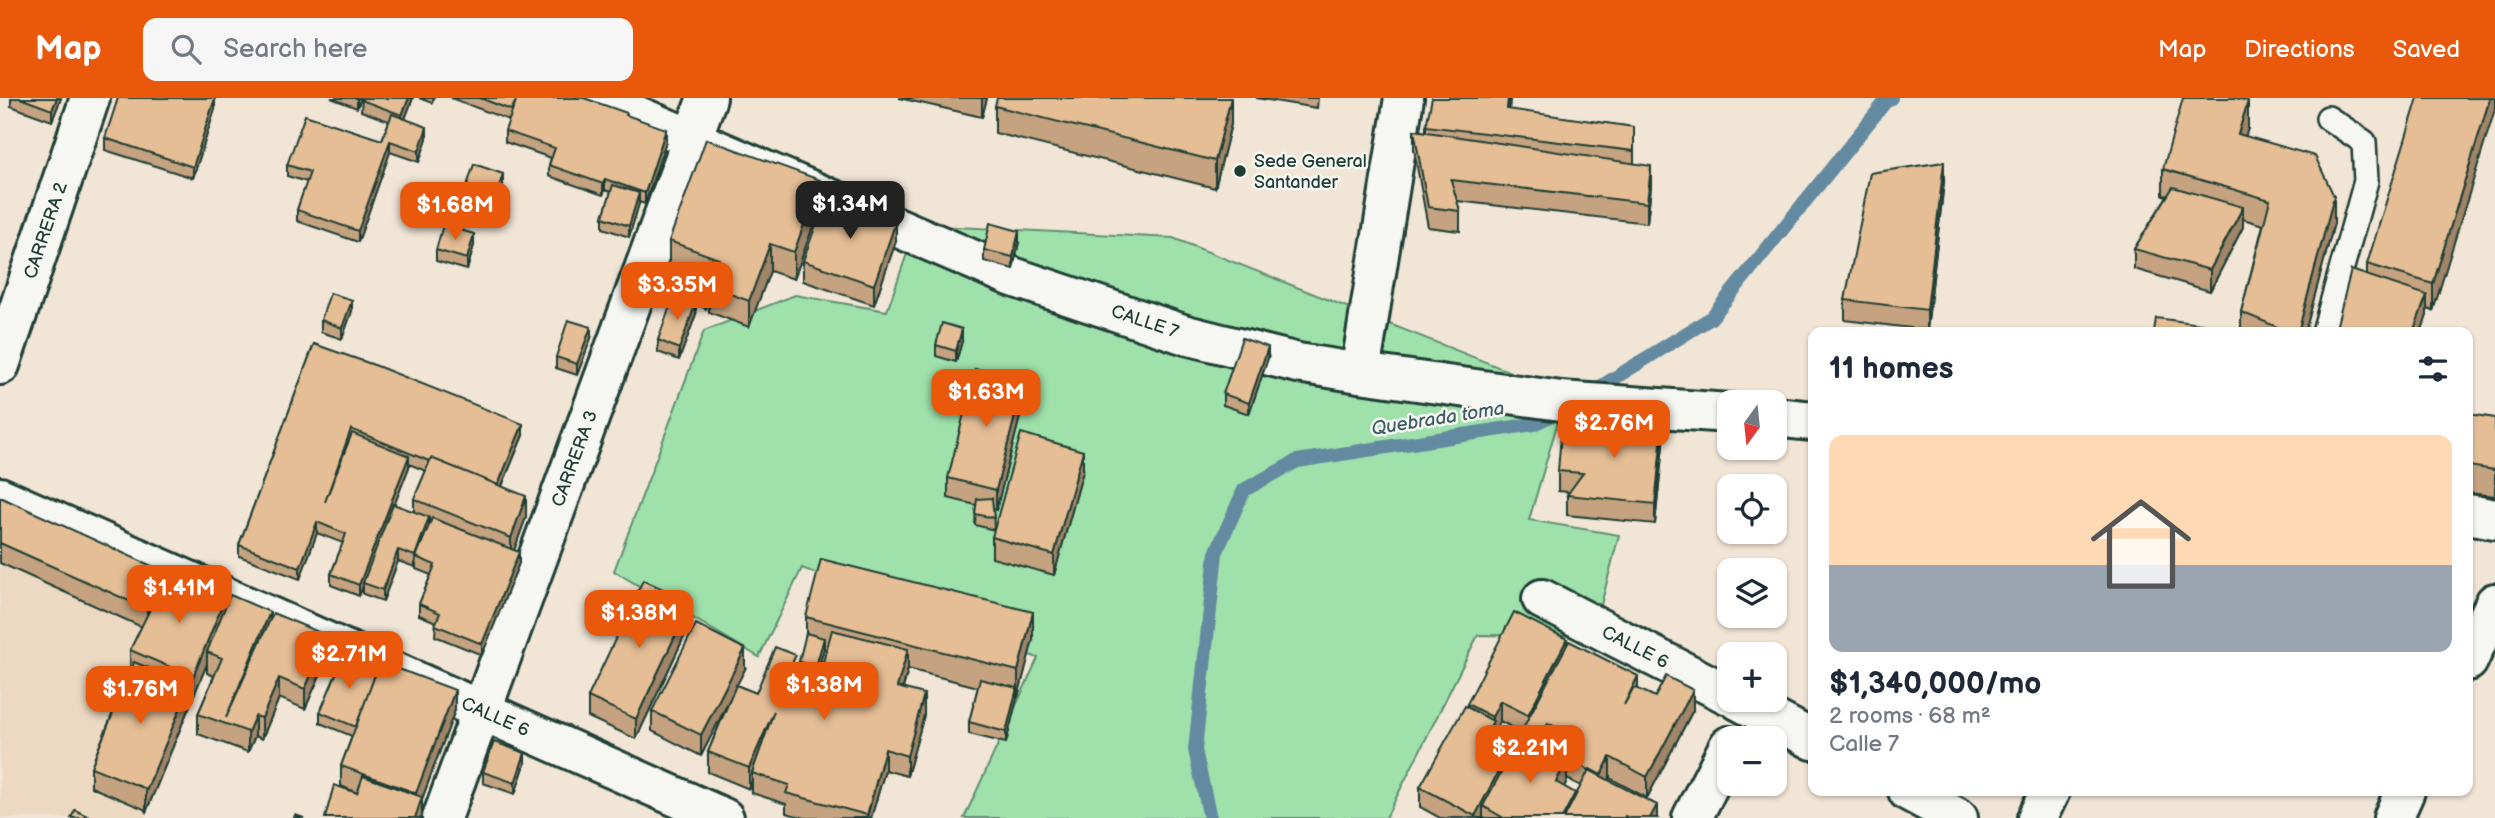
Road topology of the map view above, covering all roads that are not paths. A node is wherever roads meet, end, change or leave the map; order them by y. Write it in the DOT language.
graph roads {
  1 [pos="90,98"];
  2 [pos="596,98"];
  3 [pos="707,98"];
  4 [pos="1404,98"];
  5 [pos="2328,118"];
  6 [pos="692,138"];
  7 [pos="2325,327"];
  8 [pos="0,365"];
  9 [pos="1360,373"];
  10 [pos="1717,412"];
  11 [pos="1787,418"];
  12 [pos="1808,420"];
  13 [pos="0,497"];
  14 [pos="2473,515"];
  15 [pos="2495,519"];
  16 [pos="1542,599"];
  17 [pos="2495,603"];
  18 [pos="2473,650"];
  19 [pos="1717,699"];
  20 [pos="482,710"];
  21 [pos="1742,712"];
  22 [pos="1808,738"];
  23 [pos="1717,769"];
  24 [pos="1917,796"];
  25 [pos="2048,796"];
  26 [pos="2403,796"];
  27 [pos="442,818"];
  28 [pos="724,818"];
  29 [pos="1692,818"];
  30 [pos="1958,818"];
  31 [pos="2037,818"];
  32 [pos="2393,818"];
  1 -- 8 [label="street, CARRERA 2"];
  2 -- 6 [label="street, CALLE 7"];
  3 -- 6 [label="street, CARRERA 3"];
  4 -- 9 [label="street"];
  5 -- 7 [label="lane"];
  6 -- 9 [label="street, CALLE 7"];
  6 -- 20 [label="street, CARRERA 3"];
  9 -- 10 [label="street, CALLE 7"];
  11 -- 12 [label="street"];
  13 -- 20 [label="street, CALLE 6"];
  14 -- 15 [label="street"];
  16 -- 19 [label="street, CALLE 6"];
  17 -- 18 [label="street"];
  20 -- 27 [label="street, CARRERA 3"];
  20 -- 28 [label="street, CALLE 6"];
  21 -- 22 [label="street, CALLE 6"];
  23 -- 29 [label="street"];
  24 -- 30 [label="street"];
  25 -- 31 [label="street"];
  26 -- 32 [label="street"];
}
